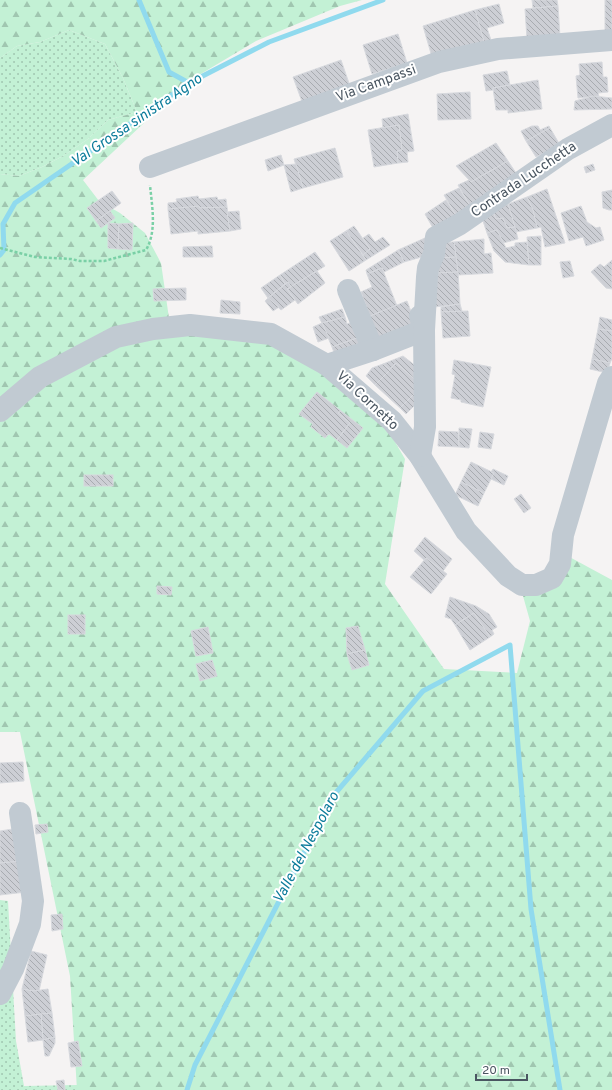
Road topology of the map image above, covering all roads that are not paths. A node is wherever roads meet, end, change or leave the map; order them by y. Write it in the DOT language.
graph roads {
  1 [pos="612,40"];
  2 [pos="612,125"];
  3 [pos="150,167"];
  4 [pos="348,290"];
  5 [pos="411,291"];
  6 [pos="424,330"];
  7 [pos="374,350"];
  8 [pos="327,365"];
  9 [pos="612,377"];
  10 [pos="0,411"];
  11 [pos="420,456"];
  12 [pos="20,813"];
  13 [pos="0,994"];
  1 -- 3 [label="street, Via Campassi"];
  2 -- 6 [label="street, Contrada Lucchetta"];
  4 -- 7 [label="street"];
  5 -- 6 [label="street"];
  6 -- 7 [label="street"];
  6 -- 11 [label="street"];
  7 -- 8 [label="street"];
  8 -- 10 [label="street, Via Cornetto"];
  8 -- 11 [label="street, Via Cornetto"];
  9 -- 11 [label="street, Via Cornetto"];
  12 -- 13 [label="street"];
}
